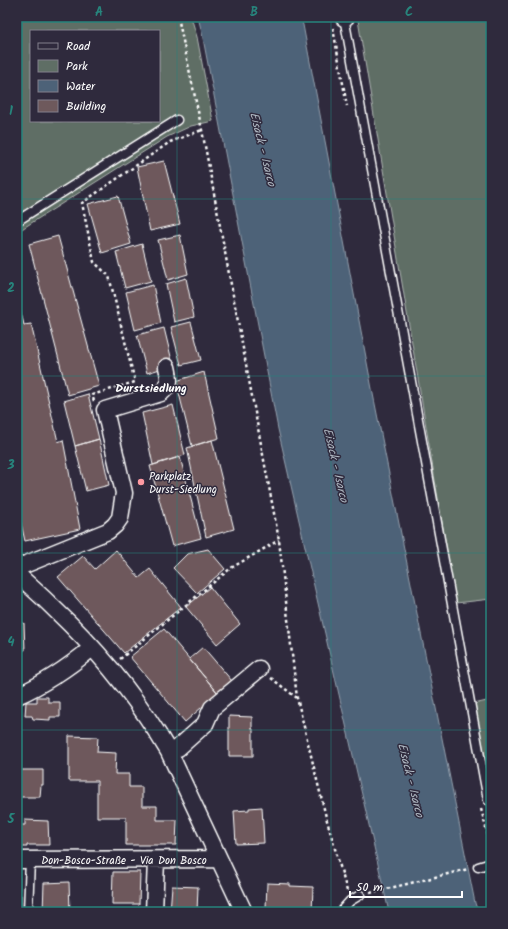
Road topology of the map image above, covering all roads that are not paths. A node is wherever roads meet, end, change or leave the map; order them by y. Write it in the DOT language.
graph roads {
  1 [pos="344,17"];
  2 [pos="177,120"];
  3 [pos="17,221"];
  4 [pos="167,367"];
  5 [pos="17,569"];
  6 [pos="17,574"];
  7 [pos="92,648"];
  8 [pos="259,669"];
  9 [pos="17,696"];
  10 [pos="169,752"];
  11 [pos="491,799"];
  12 [pos="219,859"];
  13 [pos="23,860"];
  14 [pos="156,860"];
  15 [pos="491,864"];
  16 [pos="478,867"];
  17 [pos="360,895"];
  18 [pos="28,912"];
  19 [pos="154,912"];
  20 [pos="244,912"];
  21 [pos="340,912"];
  1 -- 11 [label="lane"];
  2 -- 3 [label="lane"];
  4 -- 5 [label="street"];
  6 -- 7 [label="street"];
  7 -- 9 [label="street"];
  7 -- 10 [label="street"];
  8 -- 10 [label="street"];
  10 -- 12 [label="street"];
  12 -- 14 [label="street, Don-Bosco-Straße - Via Don Bosco"];
  12 -- 20 [label="street"];
  13 -- 14 [label="street, Don-Bosco-Straße - Via Don Bosco"];
  13 -- 18 [label="lane, Don-Bosco-Straße - Via Don Bosco"];
  14 -- 19 [label="street"];
  15 -- 16 [label="lane"];
  17 -- 21 [label="lane"];
}
